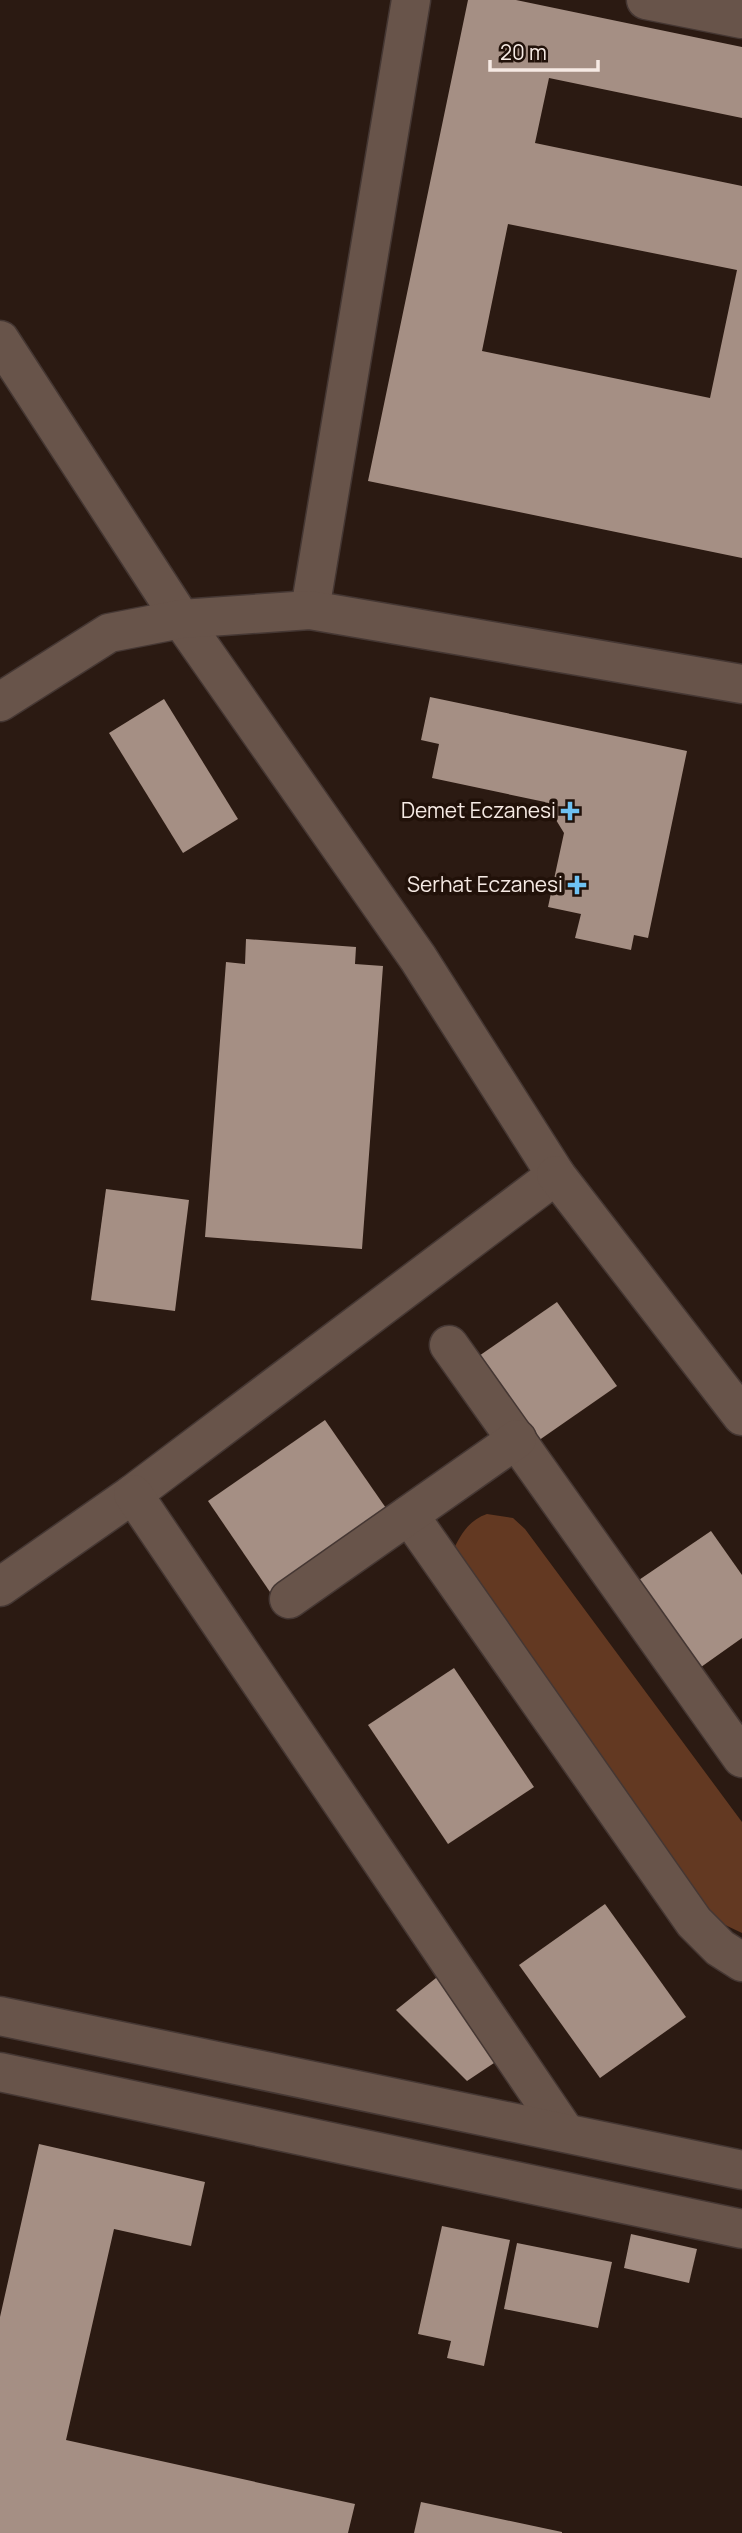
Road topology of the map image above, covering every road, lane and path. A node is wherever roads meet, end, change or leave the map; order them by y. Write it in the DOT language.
graph roads {
  1 [pos="411,0"];
  2 [pos="646,0"];
  3 [pos="742,19"];
  4 [pos="0,340"];
  5 [pos="310,610"];
  6 [pos="181,619"];
  7 [pos="742,684"];
  8 [pos="0,702"];
  9 [pos="556,1175"];
  10 [pos="449,1345"];
  11 [pos="742,1416"];
  12 [pos="516,1439"];
  13 [pos="133,1494"];
  14 [pos="409,1515"];
  15 [pos="0,1587"];
  16 [pos="289,1599"];
  17 [pos="742,1758"];
  18 [pos="742,1962"];
  19 [pos="0,2016"];
  20 [pos="0,2072"];
  21 [pos="565,2132"];
  22 [pos="740,2163"];
  23 [pos="742,2229"];
  1 -- 5 [label="street"];
  2 -- 3 [label="street"];
  4 -- 6 [label="street"];
  5 -- 6 [label="street"];
  5 -- 7 [label="street"];
  6 -- 8 [label="street"];
  6 -- 9 [label="street"];
  9 -- 11 [label="street"];
  9 -- 13 [label="street"];
  10 -- 12 [label="street"];
  12 -- 14 [label="street"];
  12 -- 17 [label="street"];
  13 -- 15 [label="street"];
  13 -- 21 [label="street"];
  14 -- 16 [label="street"];
  14 -- 18 [label="street"];
  19 -- 21 [label="street"];
  20 -- 23 [label="street"];
  21 -- 22 [label="street"];
}
